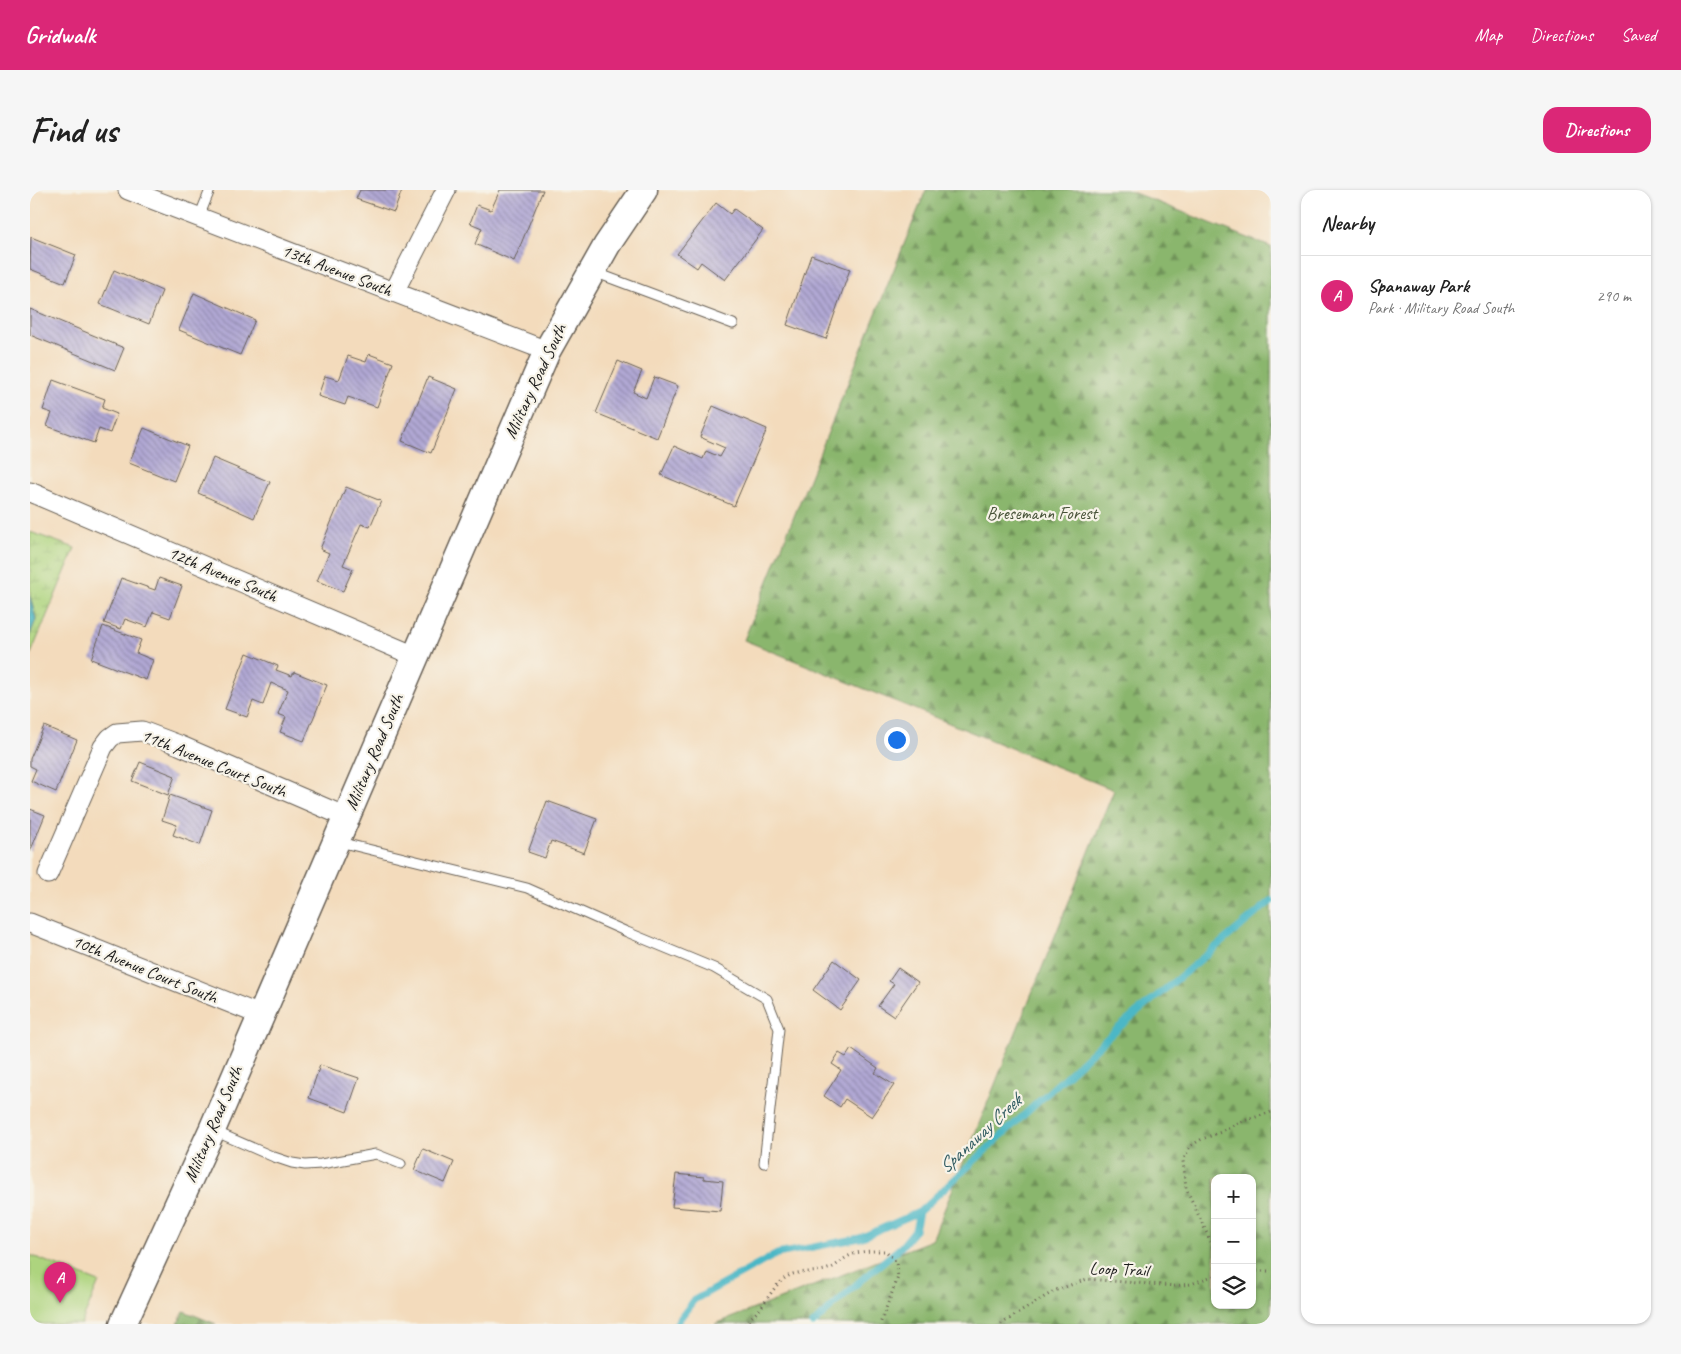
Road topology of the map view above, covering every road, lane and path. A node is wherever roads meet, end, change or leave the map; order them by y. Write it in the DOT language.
graph roads {
  1 [pos="128,190"];
  2 [pos="210,190"];
  3 [pos="446,190"];
  4 [pos="644,190"];
  5 [pos="199,217"];
  6 [pos="592,271"];
  7 [pos="394,292"];
  8 [pos="733,324"];
  9 [pos="547,351"];
  10 [pos="30,492"];
  11 [pos="415,656"];
  12 [pos="346,818"];
  13 [pos="336,841"];
  14 [pos="48,874"];
  15 [pos="30,923"];
  16 [pos="260,1015"];
  17 [pos="1271,1112"];
  18 [pos="212,1130"];
  19 [pos="764,1163"];
  20 [pos="401,1164"];
  21 [pos="1211,1242"];
  22 [pos="1256,1271"];
  23 [pos="1271,1271"];
  24 [pos="1211,1276"];
  25 [pos="123,1324"];
  26 [pos="745,1324"];
  27 [pos="880,1324"];
  28 [pos="1001,1324"];
  1 -- 5 [label="street, 13th Avenue South"];
  2 -- 5 [label="lane"];
  3 -- 7 [label="street"];
  4 -- 6 [label="main road, Military Road South"];
  5 -- 7 [label="street, 13th Avenue South"];
  6 -- 8 [label="lane"];
  6 -- 9 [label="main road, Military Road South"];
  7 -- 9 [label="street, 13th Avenue South"];
  9 -- 11 [label="main road, Military Road South"];
  10 -- 11 [label="street, 12th Avenue South"];
  11 -- 12 [label="main road, Military Road South"];
  12 -- 13 [label="main road, Military Road South"];
  12 -- 14 [label="street, 11th Avenue Court South"];
  13 -- 16 [label="main road, Military Road South"];
  13 -- 19 [label="lane"];
  15 -- 16 [label="street, 10th Avenue Court South"];
  16 -- 18 [label="main road, Military Road South"];
  17 -- 21 [label="path"];
  18 -- 20 [label="lane"];
  18 -- 25 [label="main road, Military Road South"];
  22 -- 23 [label="path"];
  24 -- 28 [label="path, Loop Trail"];
  26 -- 27 [label="path"];
}
